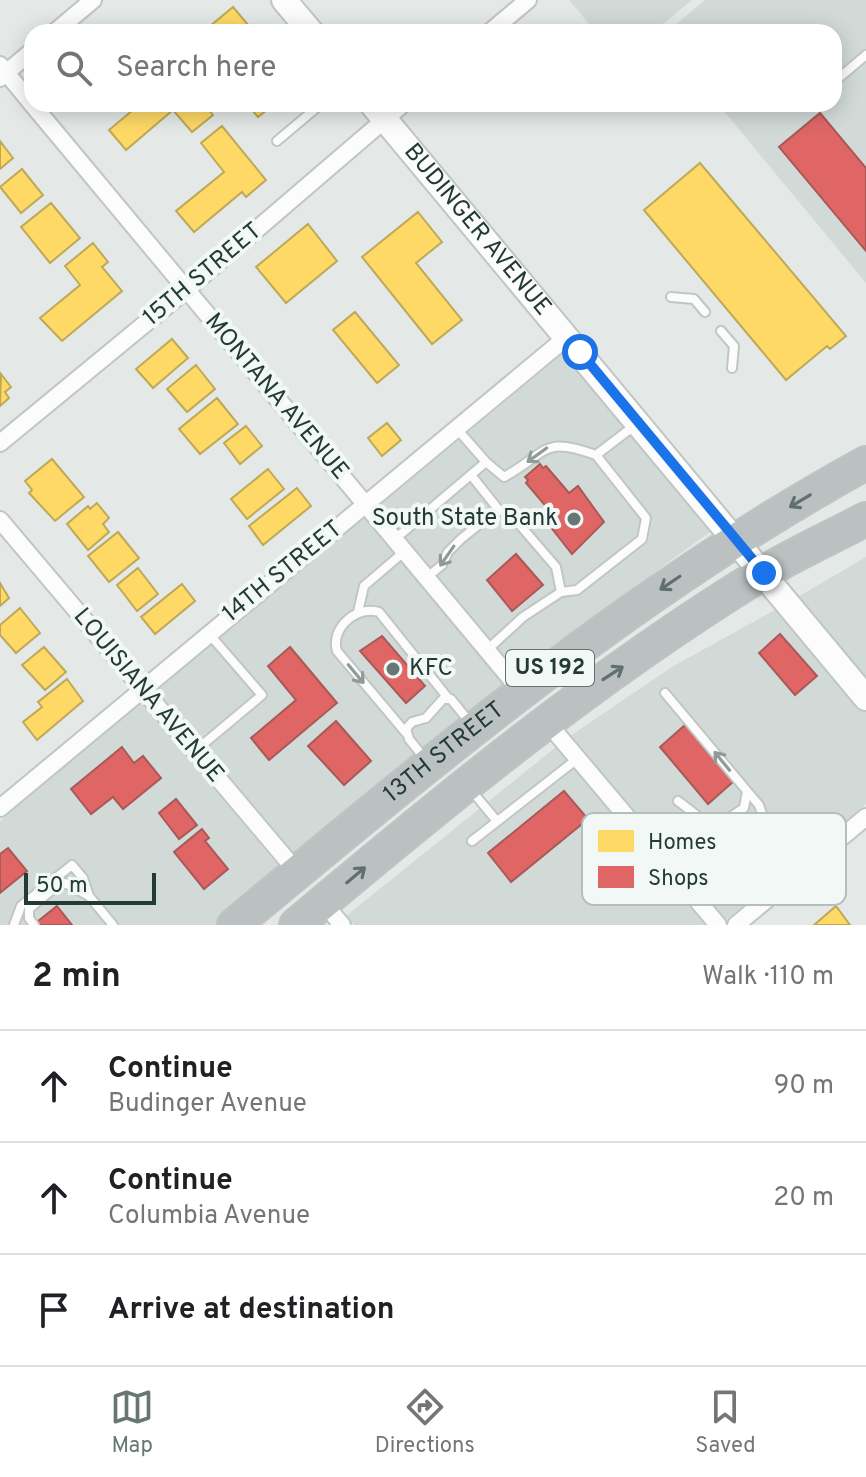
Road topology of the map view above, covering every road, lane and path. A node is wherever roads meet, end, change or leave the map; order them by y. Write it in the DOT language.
graph roads {
  1 [pos="93,0"];
  2 [pos="284,0"];
  3 [pos="528,0"];
  4 [pos="64,24"];
  5 [pos="304,24"];
  6 [pos="500,24"];
  7 [pos="866,55"];
  8 [pos="24,57"];
  9 [pos="2,72"];
  10 [pos="842,75"];
  11 [pos="24,95"];
  12 [pos="39,112"];
  13 [pos="311,112"];
  14 [pos="384,112"];
  15 [pos="389,112"];
  16 [pos="277,141"];
  17 [pos="186,290"];
  18 [pos="671,297"];
  19 [pos="705,312"];
  20 [pos="721,331"];
  21 [pos="567,337"];
  22 [pos="732,368"];
  23 [pos="638,423"];
  24 [pos="456,428"];
  25 [pos="0,443"];
  26 [pos="596,455"];
  27 [pos="486,462"];
  28 [pos="866,463"];
  29 [pos="471,475"];
  30 [pos="366,504"];
  31 [pos="498,509"];
  32 [pos="866,519"];
  33 [pos="0,520"];
  34 [pos="736,541"];
  35 [pos="400,545"];
  36 [pos="764,573"];
  37 [pos="427,577"];
  38 [pos="561,592"];
  39 [pos="358,612"];
  40 [pos="208,633"];
  41 [pos="487,650"];
  42 [pos="576,650"];
  43 [pos="141,689"];
  44 [pos="518,692"];
  45 [pos="665,693"];
  46 [pos="448,698"];
  47 [pos="866,698"];
  48 [pos="546,721"];
  49 [pos="474,728"];
  50 [pos="406,733"];
  51 [pos="195,752"];
  52 [pos="577,758"];
  53 [pos="430,764"];
  54 [pos="474,776"];
  55 [pos="747,791"];
  56 [pos="678,801"];
  57 [pos="0,808"];
  58 [pos="623,813"];
  59 [pos="694,813"];
  60 [pos="736,813"];
  61 [pos="762,813"];
  62 [pos="866,817"];
  63 [pos="496,820"];
  64 [pos="347,832"];
  65 [pos="846,834"];
  66 [pos="472,841"];
  67 [pos="296,874"];
  68 [pos="89,896"];
  69 [pos="700,905"];
  70 [pos="760,905"];
  71 [pos="332,914"];
  72 [pos="15,925"];
  73 [pos="34,925"];
  74 [pos="113,925"];
  75 [pos="234,925"];
  76 [pos="281,925"];
  77 [pos="296,925"];
  78 [pos="718,925"];
  79 [pos="736,925"];
  1 -- 4 [label="street"];
  2 -- 5 [label="street"];
  3 -- 6 [label="street"];
  7 -- 10 [label="lane"];
  8 -- 9 [label="street"];
  9 -- 11 [label="street, MONTANA AVENUE"];
  12 -- 17 [label="street, MONTANA AVENUE"];
  13 -- 16 [label="lane"];
  14 -- 17 [label="street, 15TH STREET"];
  15 -- 21 [label="street, BUDINGER AVENUE"];
  17 -- 25 [label="street, 15TH STREET"];
  17 -- 30 [label="street, MONTANA AVENUE"];
  18 -- 19 [label="lane"];
  20 -- 22 [label="lane"];
  21 -- 23 [label="street, BUDINGER AVENUE"];
  21 -- 24 [label="street, 14TH STREET"];
  23 -- 26 [label="lane"];
  23 -- 34 [label="street, BUDINGER AVENUE"];
  24 -- 27 [label="lane"];
  24 -- 30 [label="street, 14TH STREET"];
  26 -- 27 [label="lane, one-way"];
  26 -- 38 [label="lane"];
  27 -- 29 [label="lane"];
  28 -- 34 [label="highway, 13TH STREET / US 192, one-way"];
  29 -- 31 [label="lane"];
  29 -- 35 [label="lane"];
  30 -- 35 [label="street, MONTANA AVENUE"];
  30 -- 40 [label="street, 14TH STREET"];
  31 -- 37 [label="lane, one-way"];
  31 -- 38 [label="lane"];
  32 -- 36 [label="highway, 13TH STREET / US 192"];
  33 -- 43 [label="street, LOUISIANA AVENUE"];
  34 -- 36 [label="street, BUDINGER AVENUE"];
  34 -- 42 [label="highway, 13TH STREET / US 192, one-way"];
  35 -- 37 [label="street, MONTANA AVENUE"];
  35 -- 39 [label="lane"];
  36 -- 47 [label="street, BUDINGER AVENUE"];
  48 -- 36 [label="highway, 13TH STREET / US 192, one-way"];
  37 -- 41 [label="street, MONTANA AVENUE"];
  38 -- 41 [label="lane"];
  39 -- 46 [label="lane"];
  39 -- 50 [label="lane, one-way"];
  40 -- 43 [label="street, 14TH STREET"];
  40 -- 51 [label="lane"];
  41 -- 44 [label="street, MONTANA AVENUE"];
  42 -- 44 [label="highway, 13TH STREET / US 192"];
  42 -- 48 [label="highway"];
  43 -- 51 [label="street, LOUISIANA AVENUE"];
  43 -- 57 [label="street, 14TH STREET"];
  44 -- 49 [label="highway, 13TH STREET / US 192"];
  44 -- 54 [label="highway"];
  55 -- 45 [label="lane, one-way"];
  46 -- 49 [label="lane"];
  46 -- 50 [label="lane"];
  48 -- 52 [label="street"];
  48 -- 54 [label="highway, 13TH STREET / US 192"];
  49 -- 53 [label="highway, 13TH STREET / US 192"];
  50 -- 53 [label="lane"];
  51 -- 67 [label="street, LOUISIANA AVENUE"];
  52 -- 58 [label="street"];
  52 -- 63 [label="lane"];
  53 -- 64 [label="highway, 13TH STREET / US 192"];
  54 -- 63 [label="lane"];
  71 -- 54 [label="highway, 13TH STREET / US 192, one-way"];
  55 -- 60 [label="lane"];
  55 -- 61 [label="lane"];
  56 -- 59 [label="lane"];
  62 -- 65 [label="street"];
  63 -- 66 [label="lane"];
  64 -- 67 [label="highway, 13TH STREET / US 192"];
  64 -- 71 [label="highway"];
  67 -- 75 [label="highway, 13TH STREET / US 192"];
  67 -- 76 [label="highway"];
  68 -- 72 [label="lane"];
  68 -- 73 [label="lane"];
  68 -- 74 [label="lane"];
  69 -- 78 [label="street"];
  70 -- 79 [label="street"];
  71 -- 77 [label="highway, 13TH STREET / US 192"];
}
